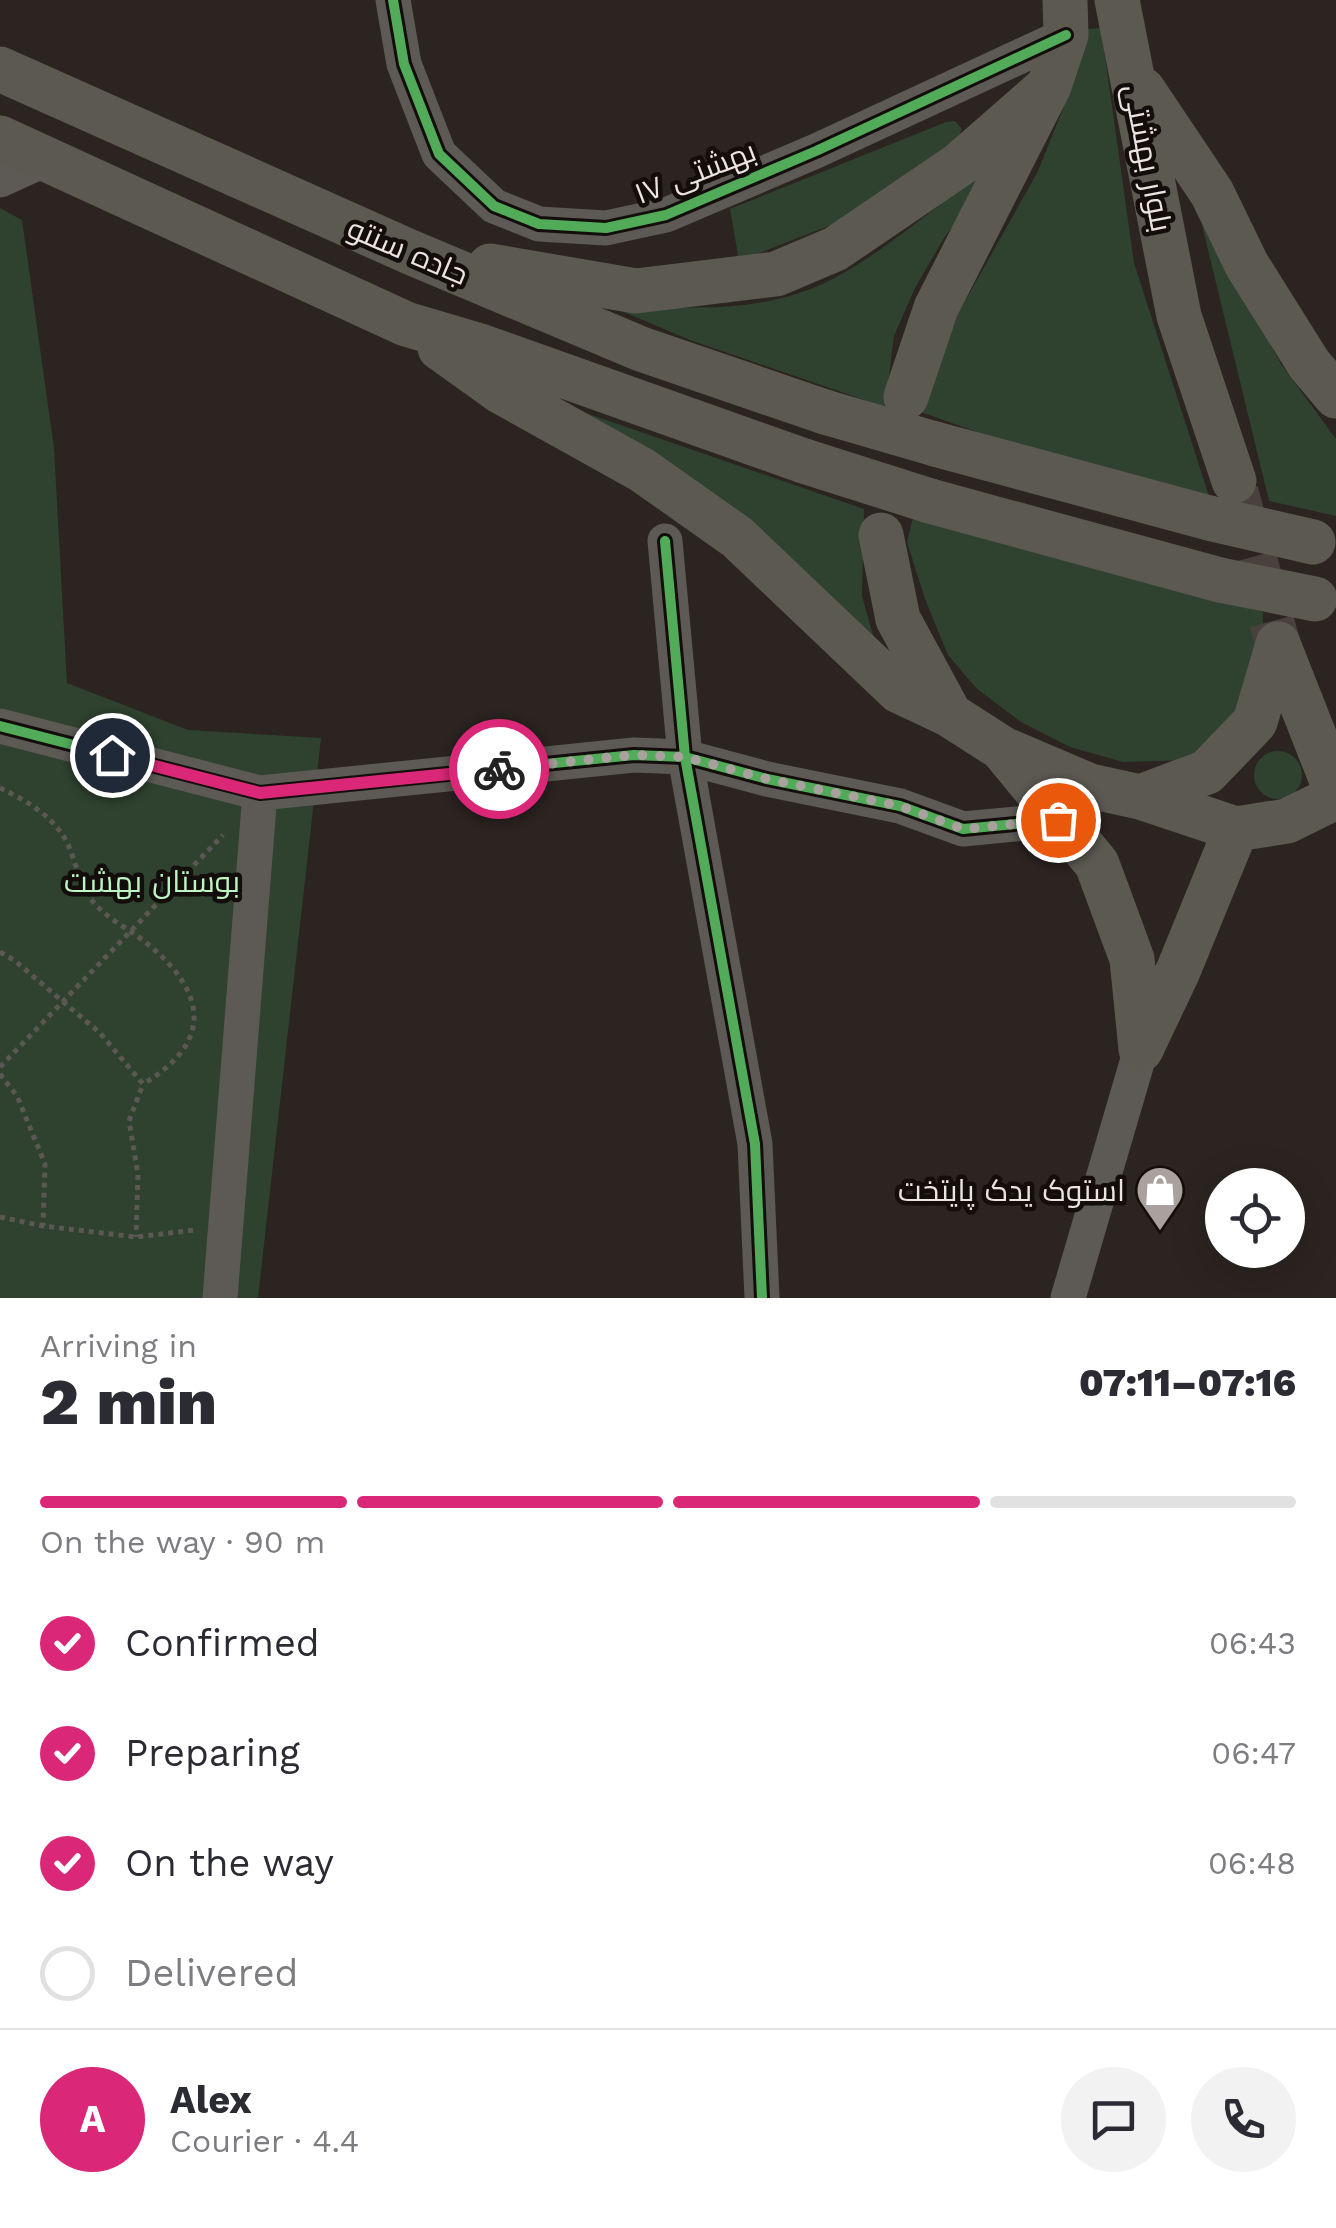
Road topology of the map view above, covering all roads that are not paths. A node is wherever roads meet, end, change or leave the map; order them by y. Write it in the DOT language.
graph roads {
  1 [pos="392,0"];
  2 [pos="1117,0"];
  3 [pos="1065,17"];
  4 [pos="0,69"];
  5 [pos="1131,73"];
  6 [pos="1050,86"];
  7 [pos="0,138"];
  8 [pos="46,160"];
  9 [pos="0,180"];
  10 [pos="410,252"];
  11 [pos="406,324"];
  12 [pos="1336,396"];
  13 [pos="906,397"];
  14 [pos="1221,500"];
  15 [pos="881,535"];
  16 [pos="664,541"];
  17 [pos="1324,544"];
  18 [pos="1326,601"];
  19 [pos="950,715"];
  20 [pos="0,726"];
  21 [pos="1003,749"];
  22 [pos="685,757"];
  23 [pos="260,793"];
  24 [pos="1336,794"];
  25 [pos="1140,797"];
  26 [pos="1058,820"];
  27 [pos="1236,829"];
  28 [pos="1141,1049"];
  29 [pos="220,1298"];
  30 [pos="762,1298"];
  31 [pos="1068,1298"];
  1 -- 3 [label="street, بهشتی ۱۷"];
  2 -- 5 [label="main road, بلوار بهشتی"];
  3 -- 6 [label="main road"];
  4 -- 10 [label="main road, جاده سنتو"];
  5 -- 12 [label="main road"];
  5 -- 14 [label="main road, بلوار بهشتی"];
  6 -- 10 [label="main road"];
  6 -- 13 [label="main road"];
  7 -- 8 [label="main road"];
  8 -- 9 [label="street"];
  8 -- 11 [label="main road"];
  10 -- 14 [label="main road, جاده سنتو, bridge"];
  11 -- 18 [label="main road, bridge"];
  11 -- 19 [label="main road"];
  14 -- 17 [label="main road, جاده سنتو, bridge"];
  15 -- 19 [label="main road"];
  16 -- 22 [label="street"];
  19 -- 21 [label="main road"];
  20 -- 23 [label="street"];
  21 -- 25 [label="main road"];
  21 -- 26 [label="main road"];
  22 -- 23 [label="street"];
  22 -- 26 [label="street"];
  22 -- 30 [label="street"];
  23 -- 29 [label="street"];
  24 -- 25 [label="main road"];
  24 -- 27 [label="main road"];
  25 -- 27 [label="main road"];
  26 -- 28 [label="main road"];
  27 -- 28 [label="main road"];
  28 -- 31 [label="street"];
}
